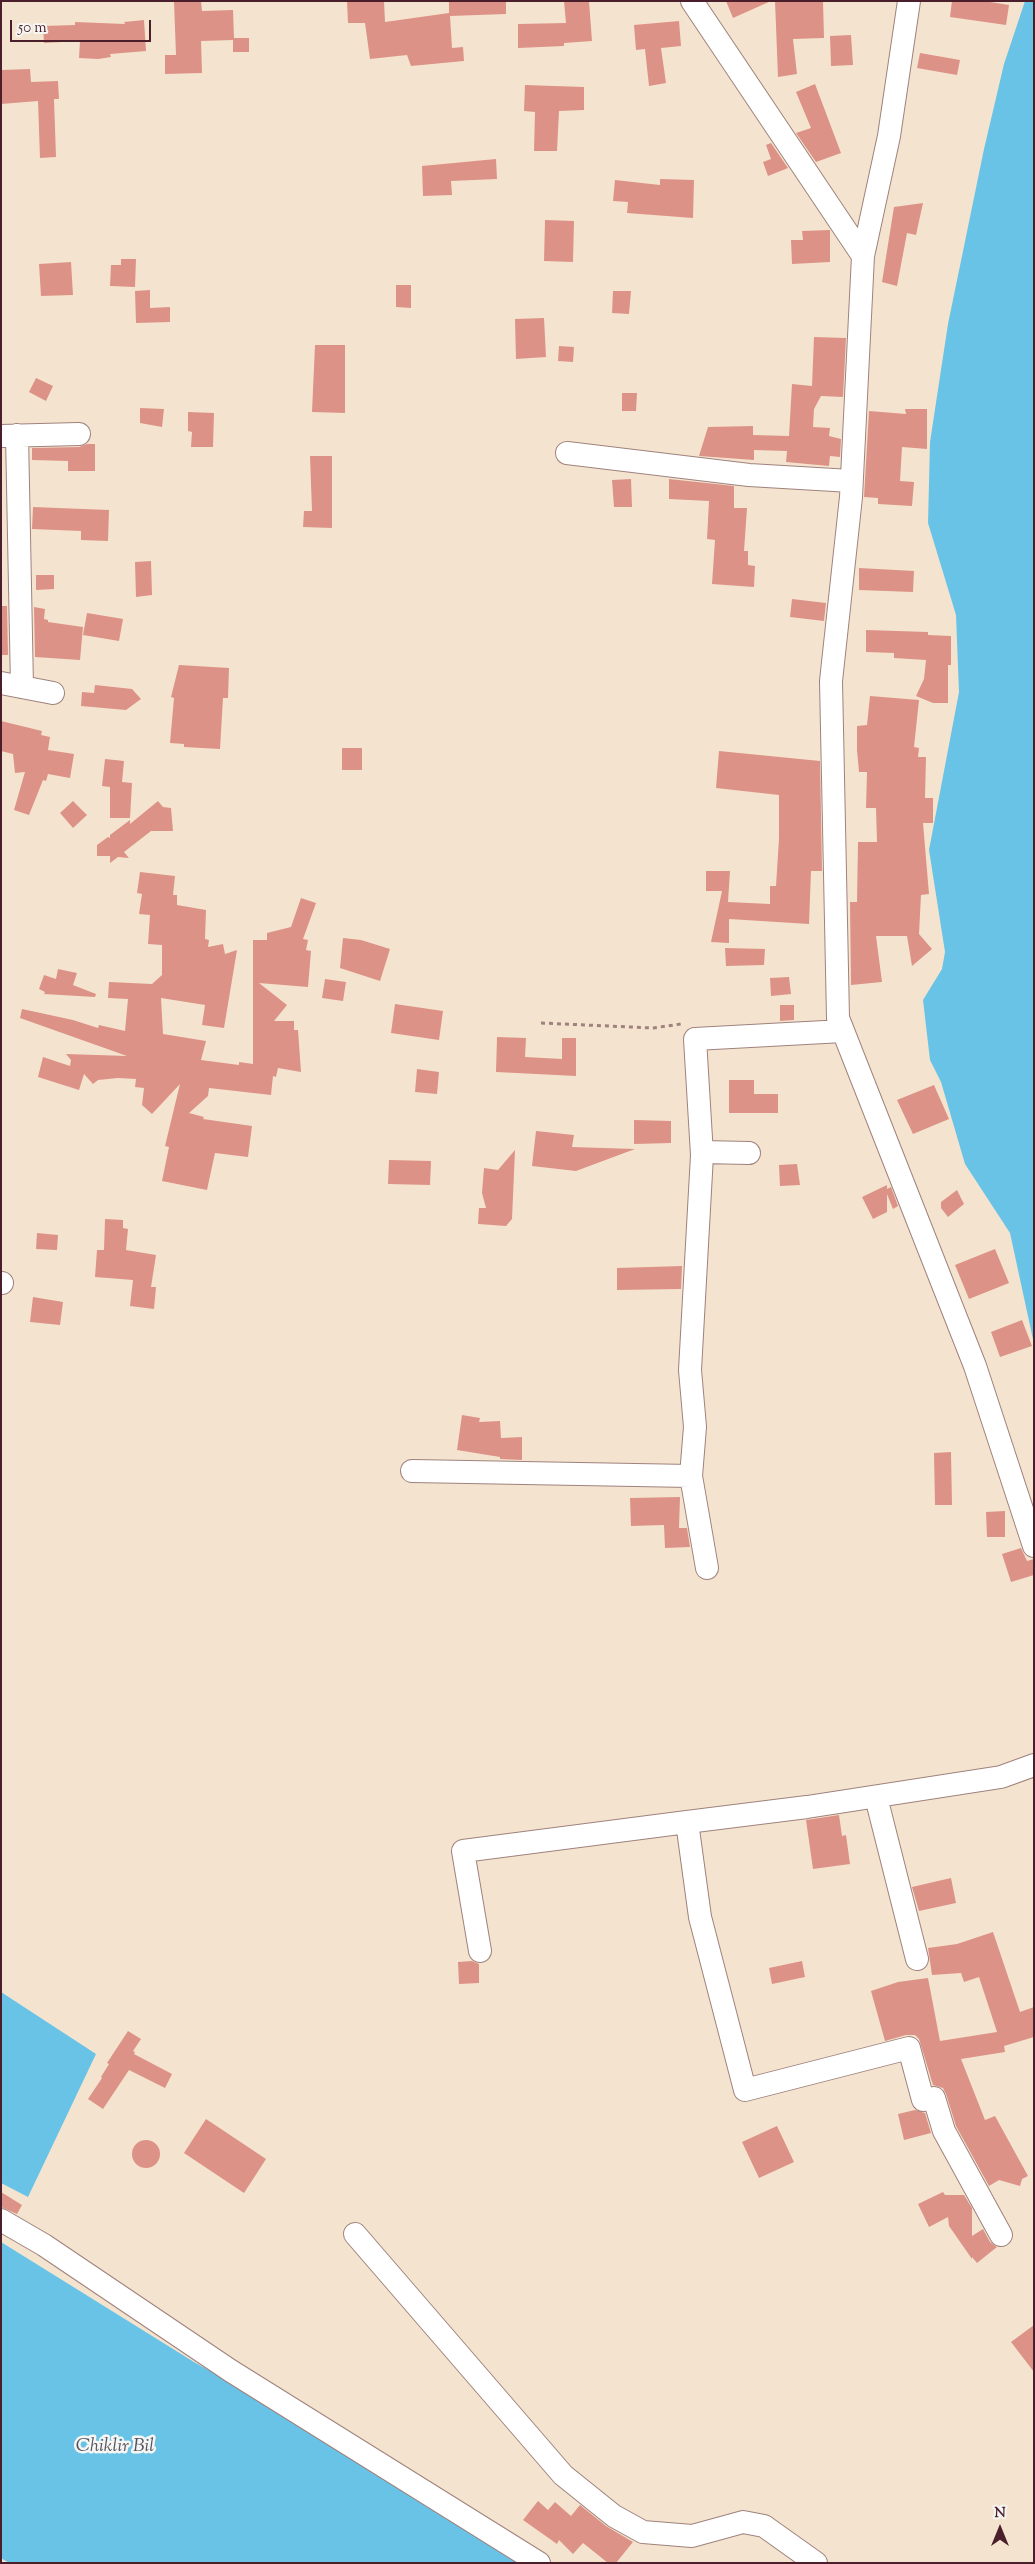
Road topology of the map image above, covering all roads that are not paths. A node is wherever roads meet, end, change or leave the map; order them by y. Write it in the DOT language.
graph roads {
  1 [pos="692,1"];
  2 [pos="909,1"];
  3 [pos="863,256"];
  4 [pos="79,434"];
  5 [pos="9,435"];
  6 [pos="567,453"];
  7 [pos="852,481"];
  8 [pos="11,685"];
  9 [pos="53,694"];
  10 [pos="843,1031"];
  11 [pos="702,1152"];
  12 [pos="749,1153"];
  13 [pos="412,1471"];
  14 [pos="691,1476"];
  15 [pos="1034,1546"];
  16 [pos="707,1568"];
  17 [pos="1034,1765"];
  18 [pos="876,1796"];
  19 [pos="687,1822"];
  20 [pos="480,1951"];
  21 [pos="917,1959"];
  22 [pos="1,2220"];
  23 [pos="355,2234"];
  24 [pos="1001,2235"];
  25 [pos="539,2563"];
  26 [pos="816,2563"];
  1 -- 3 [label="street"];
  2 -- 3 [label="street"];
  3 -- 7 [label="street"];
  4 -- 5 [label="street"];
  5 -- 8 [label="street"];
  6 -- 7 [label="street"];
  7 -- 10 [label="street"];
  8 -- 9 [label="street"];
  10 -- 11 [label="street"];
  10 -- 15 [label="street"];
  11 -- 12 [label="street"];
  11 -- 14 [label="street"];
  13 -- 14 [label="street"];
  14 -- 16 [label="street"];
  17 -- 18 [label="street"];
  18 -- 19 [label="street"];
  18 -- 21 [label="street"];
  19 -- 20 [label="street"];
  19 -- 24 [label="street"];
  22 -- 25 [label="street"];
  23 -- 26 [label="street"];
}
